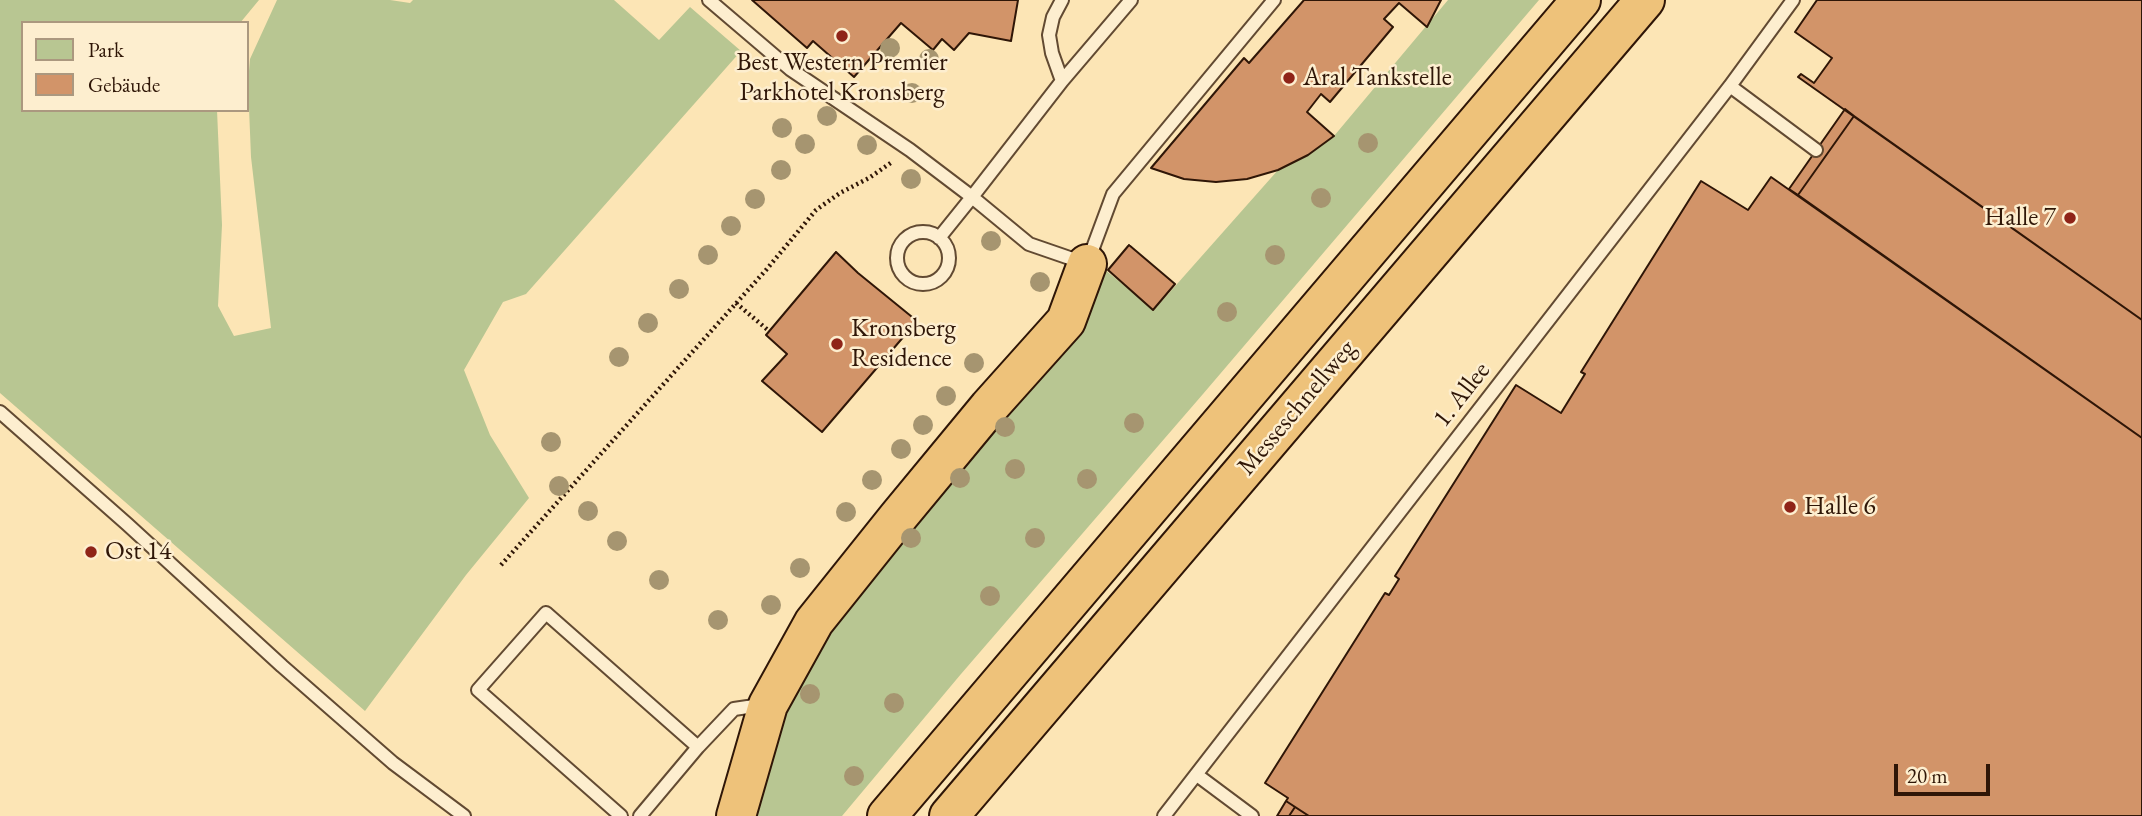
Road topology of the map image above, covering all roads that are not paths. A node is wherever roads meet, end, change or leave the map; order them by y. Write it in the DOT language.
graph roads {
  1 [pos="709,0"];
  2 [pos="1062,0"];
  3 [pos="1131,0"];
  4 [pos="1274,0"];
  5 [pos="1581,0"];
  6 [pos="1645,0"];
  7 [pos="1793,0"];
  8 [pos="1062,81"];
  9 [pos="1730,86"];
  10 [pos="1816,150"];
  11 [pos="972,197"];
  12 [pos="939,238"];
  13 [pos="1087,264"];
  14 [pos="0,412"];
  15 [pos="768,705"];
  16 [pos="698,747"];
  17 [pos="1196,775"];
  18 [pos="464,816"];
  19 [pos="621,816"];
  20 [pos="640,816"];
  21 [pos="736,816"];
  22 [pos="887,816"];
  23 [pos="949,816"];
  24 [pos="1164,816"];
  25 [pos="1252,816"];
  1 -- 11 [label="lane"];
  2 -- 8 [label="lane"];
  3 -- 8 [label="lane"];
  4 -- 13 [label="lane"];
  5 -- 22 [label="highway, Messeschnellweg"];
  6 -- 23 [label="highway, Messeschnellweg"];
  7 -- 9 [label="lane, 1. Allee"];
  8 -- 11 [label="lane"];
  9 -- 10 [label="lane"];
  9 -- 17 [label="lane, 1. Allee"];
  11 -- 12 [label="lane"];
  11 -- 13 [label="lane"];
  12 -- 12 [label="lane"];
  13 -- 15 [label="highway"];
  14 -- 18 [label="lane"];
  15 -- 16 [label="lane"];
  15 -- 21 [label="highway"];
  16 -- 19 [label="lane"];
  16 -- 20 [label="lane"];
  17 -- 24 [label="lane, 1. Allee"];
  17 -- 25 [label="lane"];
}
